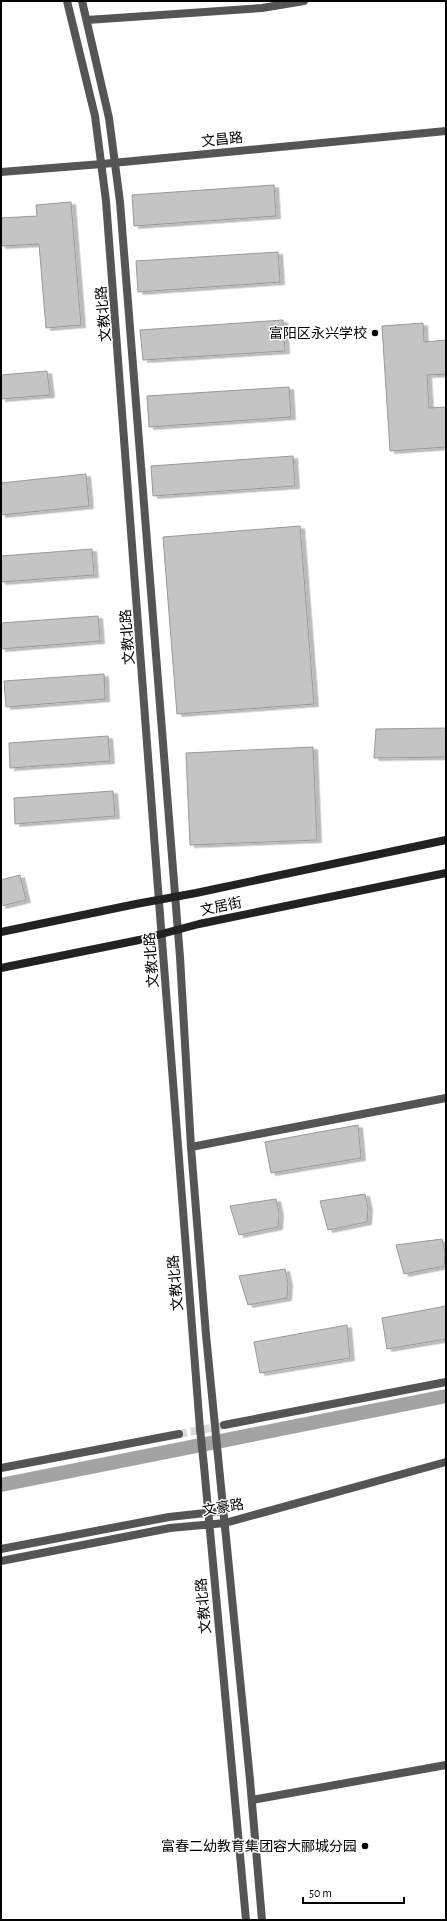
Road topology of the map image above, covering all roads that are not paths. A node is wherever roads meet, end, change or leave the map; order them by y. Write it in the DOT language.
graph roads {
  1 [pos="67,1"];
  2 [pos="82,1"];
  3 [pos="304,1"];
  4 [pos="87,20"];
  5 [pos="446,131"];
  6 [pos="114,163"];
  7 [pos="102,164"];
  8 [pos="1,172"];
  9 [pos="446,840"];
  10 [pos="446,873"];
  11 [pos="175,898"];
  12 [pos="160,900"];
  13 [pos="177,929"];
  14 [pos="1,932"];
  15 [pos="162,933"];
  16 [pos="1,968"];
  17 [pos="446,1098"];
  18 [pos="191,1147"];
  19 [pos="446,1382"];
  20 [pos="220,1426"];
  21 [pos="179,1434"];
  22 [pos="446,1462"];
  23 [pos="1,1468"];
  24 [pos="224,1511"];
  25 [pos="208,1513"];
  26 [pos="225,1523"];
  27 [pos="209,1524"];
  28 [pos="1,1549"];
  29 [pos="1,1561"];
  30 [pos="446,1765"];
  31 [pos="252,1800"];
  32 [pos="246,1920"];
  33 [pos="262,1920"];
  1 -- 7 [label="street, 文教北路"];
  2 -- 4 [label="street, 文教北路"];
  3 -- 4 [label="street"];
  4 -- 6 [label="street, 文教北路"];
  5 -- 6 [label="street, 文昌路"];
  6 -- 7 [label="street, 文昌路"];
  6 -- 11 [label="street, 文教北路"];
  7 -- 8 [label="street, 文昌路"];
  7 -- 12 [label="street, 文教北路"];
  9 -- 11 [label="main road, 文居街"];
  10 -- 13 [label="main road, 文居街"];
  11 -- 12 [label="main road, 文居街"];
  11 -- 13 [label="street, 文教北路"];
  12 -- 14 [label="main road, 文居街"];
  12 -- 15 [label="street, 文教北路"];
  13 -- 15 [label="main road, 文居街"];
  13 -- 18 [label="street, 文教北路"];
  15 -- 16 [label="main road, 文居街"];
  15 -- 25 [label="street, 文教北路, bridge"];
  17 -- 18 [label="street"];
  18 -- 20 [label="street, 文教北路"];
  19 -- 20 [label="street"];
  20 -- 24 [label="street, 文教北路"];
  21 -- 23 [label="street"];
  22 -- 26 [label="street, 文豪路"];
  24 -- 25 [label="street, 文豪路"];
  24 -- 26 [label="street, 文教北路"];
  25 -- 27 [label="street, 文教北路"];
  25 -- 28 [label="street, 文豪路"];
  26 -- 27 [label="street, 文豪路"];
  26 -- 31 [label="street, 文教北路"];
  27 -- 29 [label="street, 文豪路"];
  27 -- 32 [label="street, 文教北路"];
  30 -- 31 [label="street"];
  31 -- 33 [label="street, 文教北路"];
}
